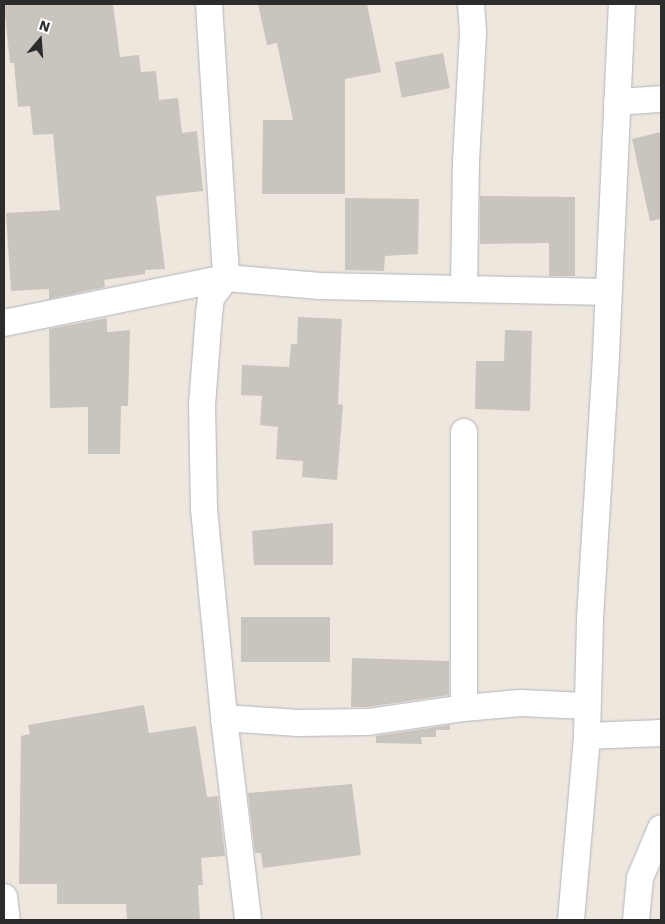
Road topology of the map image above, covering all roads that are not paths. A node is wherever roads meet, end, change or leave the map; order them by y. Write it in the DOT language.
graph roads {
  1 [pos="210,4"];
  2 [pos="471,4"];
  3 [pos="622,4"];
  4 [pos="661,99"];
  5 [pos="617,102"];
  6 [pos="226,278"];
  7 [pos="464,288"];
  8 [pos="608,292"];
  9 [pos="4,323"];
  10 [pos="464,432"];
  11 [pos="587,706"];
  12 [pos="464,708"];
  13 [pos="224,718"];
  14 [pos="661,733"];
  15 [pos="587,736"];
  16 [pos="661,828"];
  17 [pos="4,897"];
  18 [pos="7,920"];
  19 [pos="248,920"];
  20 [pos="571,920"];
  21 [pos="636,920"];
  1 -- 6 [label="street"];
  2 -- 7 [label="street"];
  3 -- 5 [label="street"];
  4 -- 5 [label="street"];
  5 -- 8 [label="street"];
  6 -- 7 [label="street"];
  6 -- 9 [label="street"];
  6 -- 13 [label="street"];
  7 -- 8 [label="street"];
  8 -- 11 [label="street"];
  10 -- 12 [label="street"];
  11 -- 12 [label="street"];
  11 -- 15 [label="street"];
  12 -- 13 [label="street"];
  13 -- 19 [label="street"];
  14 -- 15 [label="street"];
  15 -- 20 [label="street"];
  16 -- 21 [label="street"];
  17 -- 18 [label="street"];
}
